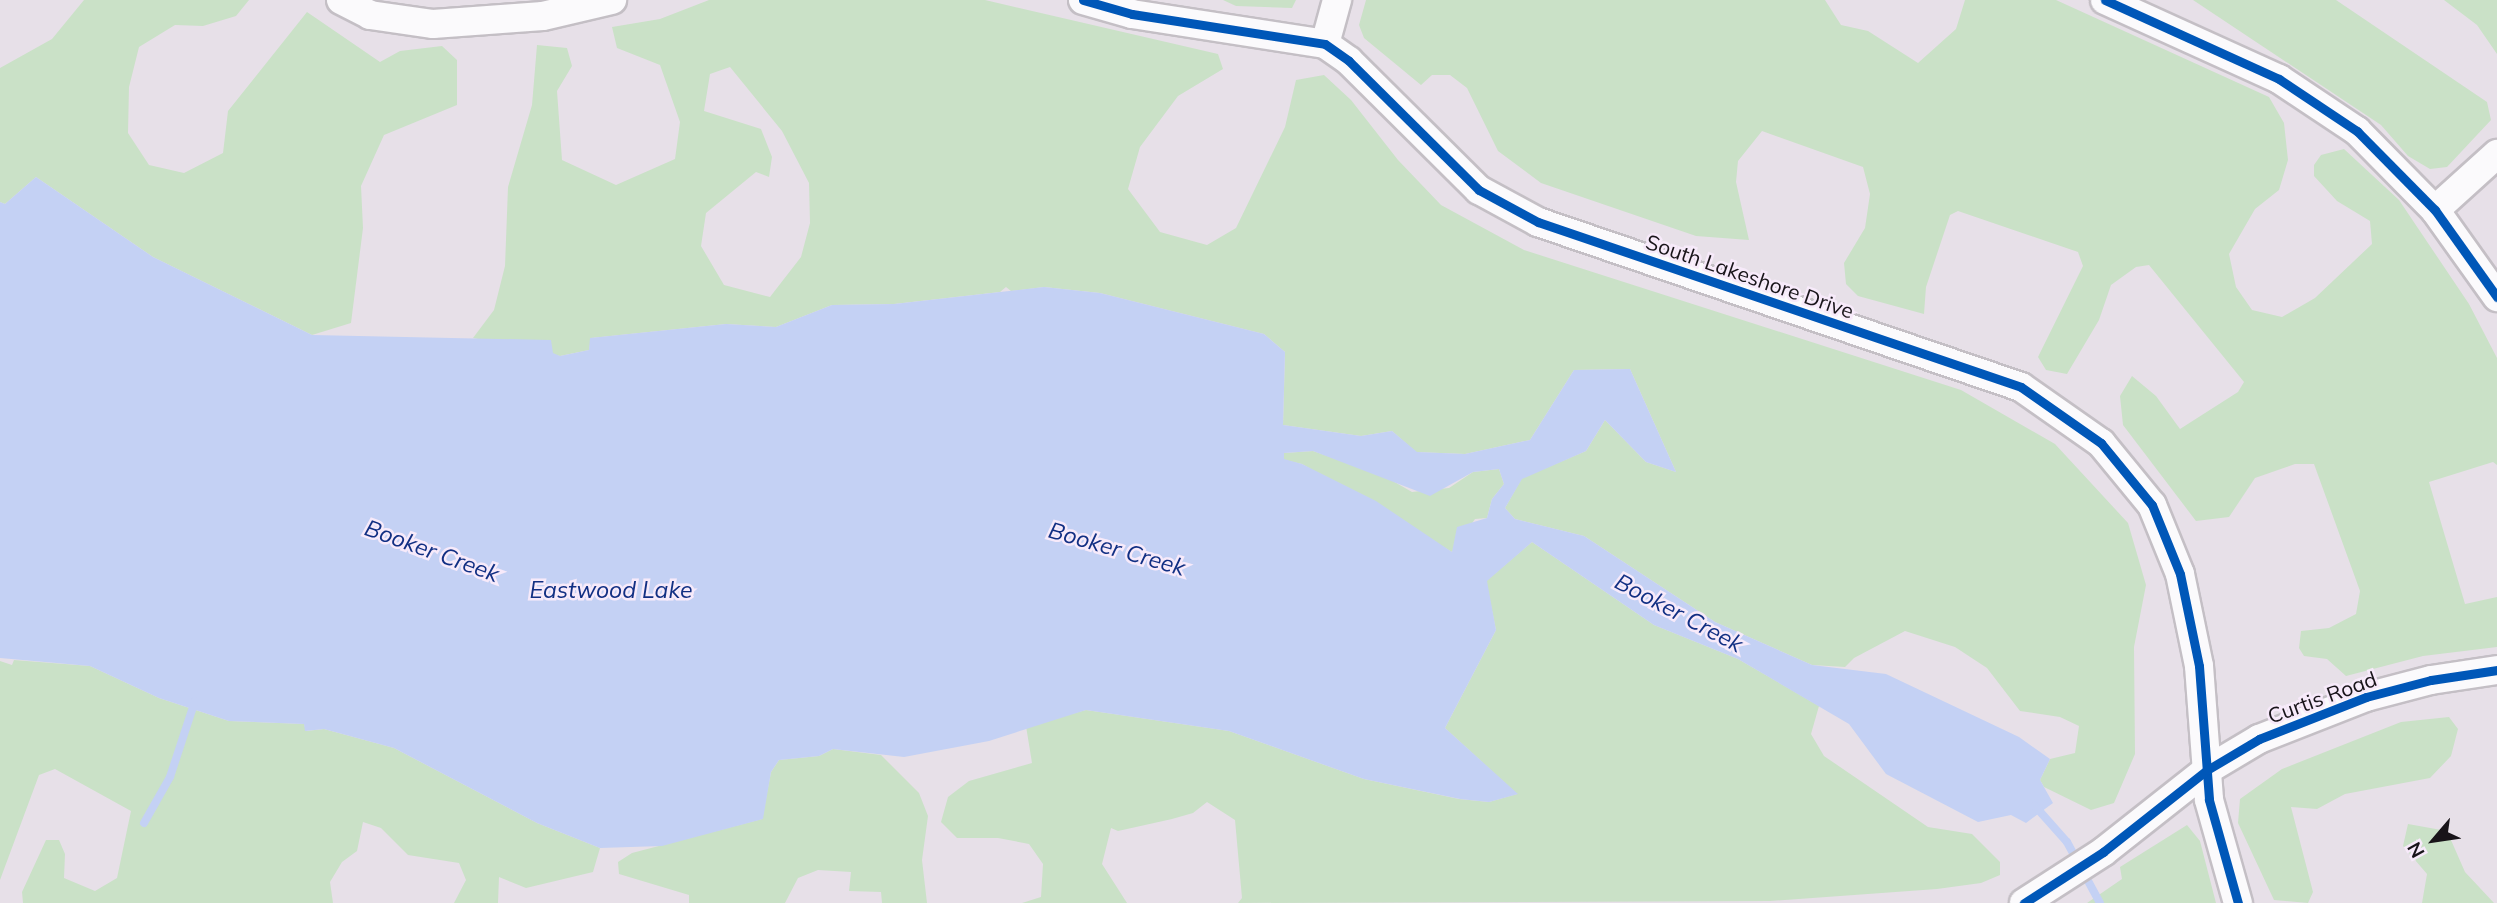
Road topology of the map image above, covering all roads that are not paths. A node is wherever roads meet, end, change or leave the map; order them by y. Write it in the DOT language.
graph roads {
  1 [pos="341,0"];
  2 [pos="612,0"];
  3 [pos="1083,0"];
  4 [pos="1337,0"];
  5 [pos="2105,0"];
  6 [pos="1325,44"];
  7 [pos="2497,154"];
  8 [pos="2435,210"];
  9 [pos="2497,297"];
  10 [pos="2497,670"];
  11 [pos="2207,770"];
  12 [pos="2024,903"];
  13 [pos="2238,903"];
  1 -- 2 [label="street"];
  3 -- 6 [label="street, South Lakeshore Drive"];
  4 -- 6 [label="street"];
  5 -- 8 [label="street"];
  6 -- 11 [label="street, South Lakeshore Drive"];
  7 -- 8 [label="street"];
  8 -- 9 [label="street"];
  10 -- 11 [label="street, Curtis Road"];
  11 -- 12 [label="street, Curtis Road"];
  11 -- 13 [label="street, South Lakeshore Drive"];
}
